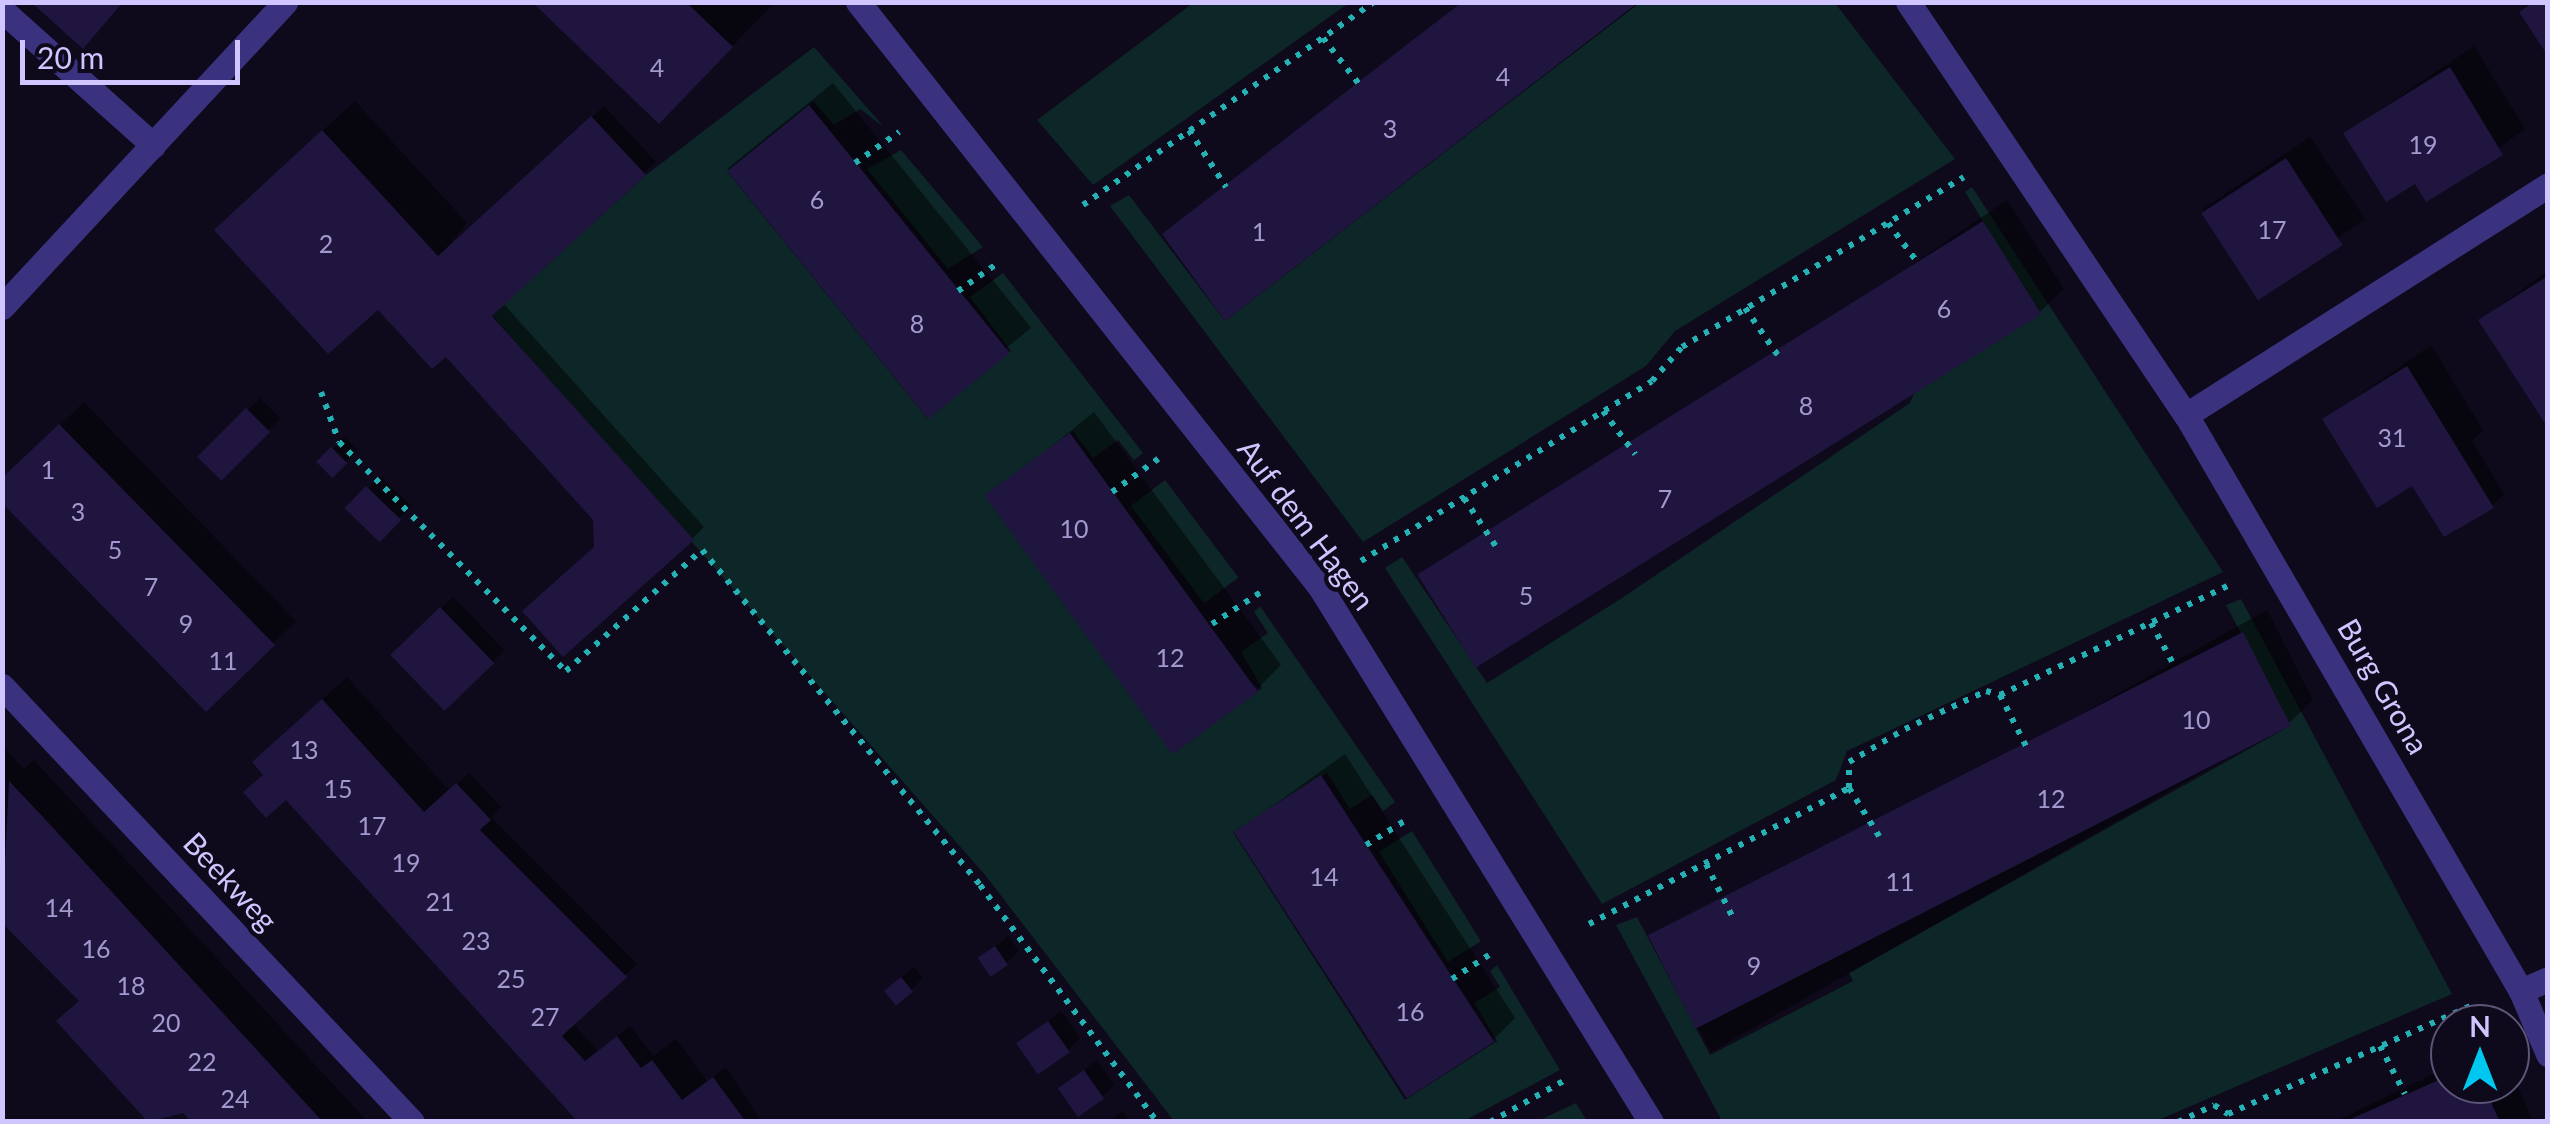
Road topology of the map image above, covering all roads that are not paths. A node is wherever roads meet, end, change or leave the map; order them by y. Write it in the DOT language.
graph roads {
  1 [pos="285,2"];
  2 [pos="858,2"];
  3 [pos="1908,2"];
  4 [pos="2,10"];
  5 [pos="153,145"];
  6 [pos="2548,185"];
  7 [pos="2,307"];
  8 [pos="2186,415"];
  9 [pos="2,686"];
  10 [pos="2548,979"];
  11 [pos="2521,991"];
  12 [pos="2548,1054"];
  13 [pos="412,1122"];
  14 [pos="1651,1122"];
  1 -- 5 [label="street"];
  2 -- 14 [label="street, Auf dem Hagen"];
  3 -- 8 [label="street, Burg Grona"];
  4 -- 5 [label="street"];
  5 -- 7 [label="street"];
  6 -- 8 [label="street"];
  8 -- 11 [label="street, Burg Grona"];
  9 -- 13 [label="street, Beekweg"];
  10 -- 11 [label="street"];
  11 -- 12 [label="street, Burg Grona"];
}
